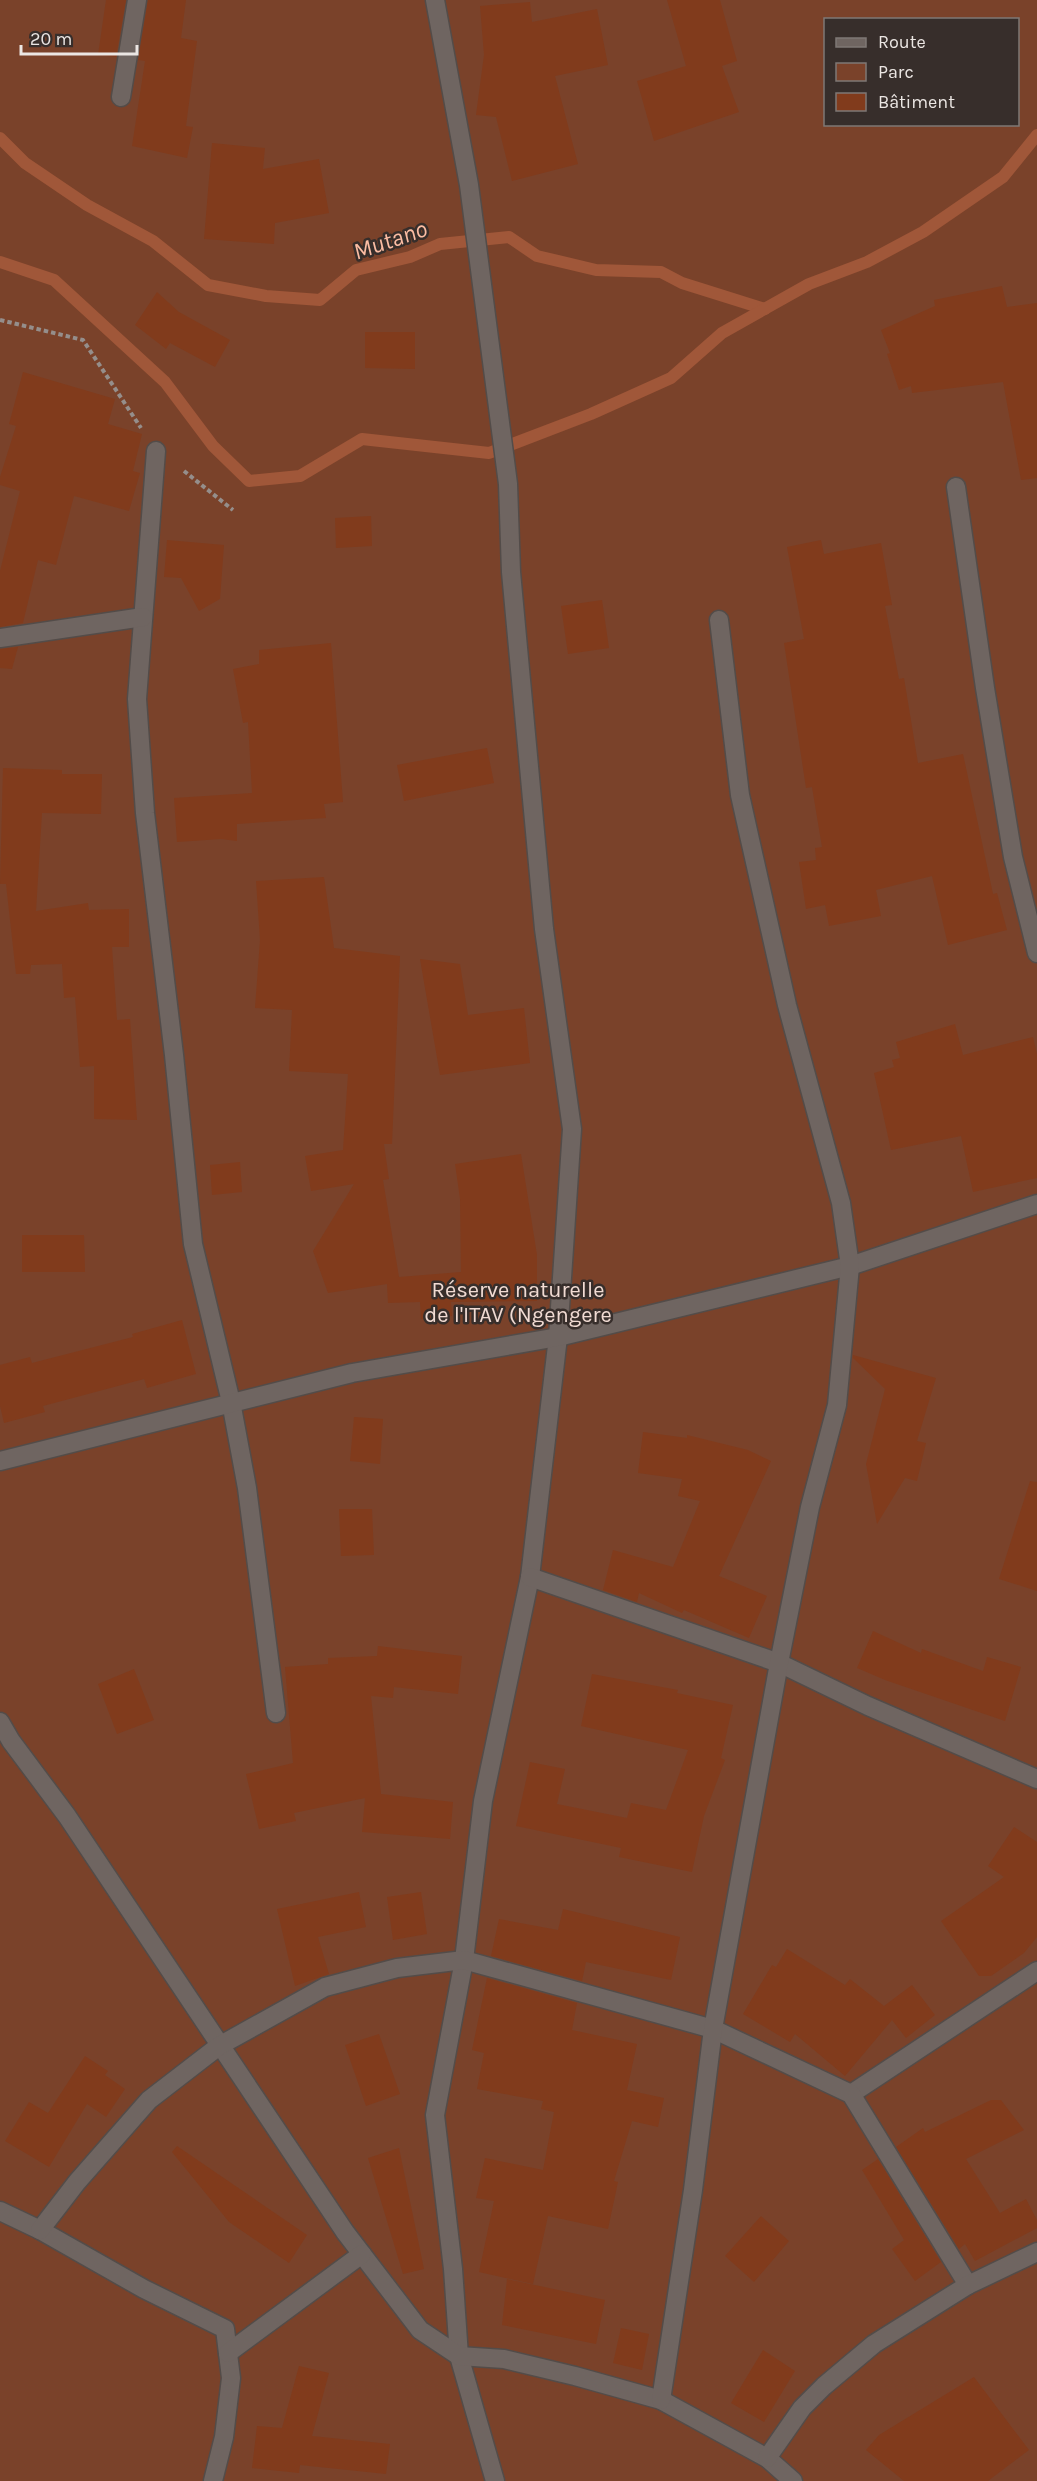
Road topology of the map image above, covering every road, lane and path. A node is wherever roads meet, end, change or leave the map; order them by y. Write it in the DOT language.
graph roads {
  1 [pos="136,0"];
  2 [pos="435,0"];
  3 [pos="121,97"];
  4 [pos="0,320"];
  5 [pos="156,451"];
  6 [pos="956,487"];
  7 [pos="233,510"];
  8 [pos="143,616"];
  9 [pos="719,620"];
  10 [pos="0,638"];
  11 [pos="1037,953"];
  12 [pos="1037,1204"];
  13 [pos="850,1266"];
  14 [pos="558,1337"];
  15 [pos="231,1401"];
  16 [pos="0,1461"];
  17 [pos="530,1577"];
  18 [pos="779,1663"];
  19 [pos="276,1713"];
  20 [pos="0,1722"];
  21 [pos="1037,1779"];
  22 [pos="464,1960"];
  23 [pos="1037,1971"];
  24 [pos="713,2029"];
  25 [pos="219,2046"];
  26 [pos="851,2094"];
  27 [pos="0,2211"];
  28 [pos="40,2229"];
  29 [pos="1037,2252"];
  30 [pos="362,2254"];
  31 [pos="968,2285"];
  32 [pos="228,2353"];
  33 [pos="459,2356"];
  34 [pos="662,2400"];
  35 [pos="767,2458"];
  36 [pos="213,2481"];
  37 [pos="495,2481"];
  38 [pos="793,2481"];
  1 -- 3 [label="street"];
  2 -- 14 [label="street"];
  4 -- 5 [label="path"];
  5 -- 7 [label="path"];
  5 -- 8 [label="street"];
  6 -- 11 [label="street"];
  8 -- 10 [label="street"];
  8 -- 15 [label="street"];
  9 -- 13 [label="street"];
  12 -- 13 [label="street"];
  13 -- 14 [label="street"];
  13 -- 18 [label="street"];
  14 -- 15 [label="street"];
  14 -- 17 [label="street"];
  15 -- 16 [label="street"];
  15 -- 19 [label="street"];
  17 -- 18 [label="street"];
  17 -- 22 [label="street"];
  18 -- 21 [label="street"];
  18 -- 24 [label="street"];
  20 -- 25 [label="street"];
  22 -- 24 [label="street"];
  22 -- 25 [label="street"];
  22 -- 33 [label="street"];
  23 -- 26 [label="street"];
  24 -- 26 [label="street"];
  24 -- 34 [label="street"];
  25 -- 28 [label="street"];
  25 -- 30 [label="street"];
  26 -- 31 [label="street"];
  27 -- 28 [label="street"];
  28 -- 32 [label="street"];
  29 -- 31 [label="street"];
  30 -- 32 [label="street"];
  30 -- 33 [label="street"];
  31 -- 35 [label="street"];
  32 -- 36 [label="street"];
  33 -- 34 [label="street"];
  33 -- 37 [label="street"];
  34 -- 35 [label="street"];
  35 -- 38 [label="street"];
}
